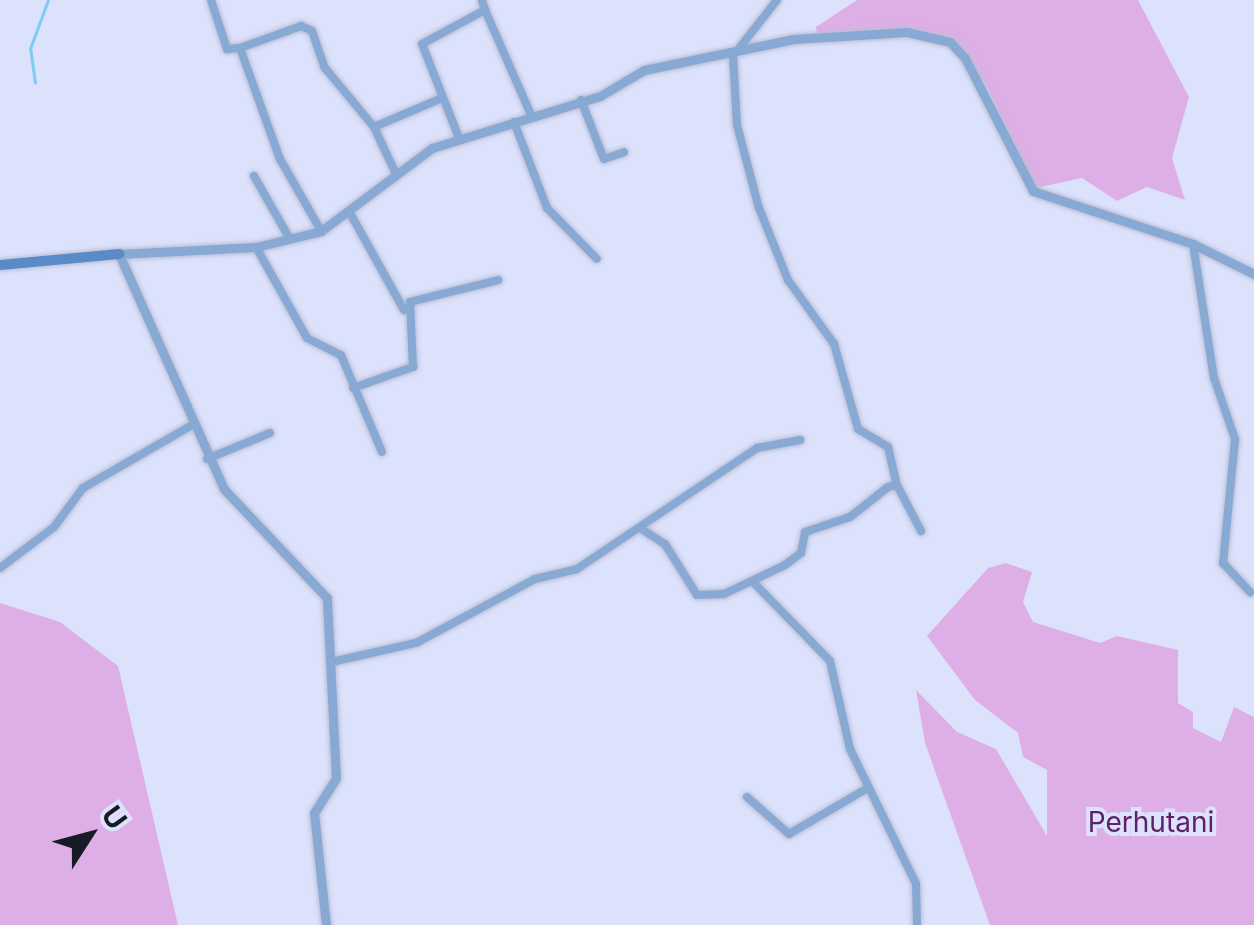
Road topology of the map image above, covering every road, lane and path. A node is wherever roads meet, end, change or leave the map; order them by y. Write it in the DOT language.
graph roads {
  1 [pos="212,0"];
  2 [pos="482,0"];
  3 [pos="777,0"];
  4 [pos="485,10"];
  5 [pos="240,48"];
  6 [pos="734,53"];
  7 [pos="442,98"];
  8 [pos="582,100"];
  9 [pos="532,117"];
  10 [pos="514,122"];
  11 [pos="374,127"];
  12 [pos="459,138"];
  13 [pos="624,152"];
  14 [pos="395,172"];
  15 [pos="254,176"];
  16 [pos="350,212"];
  17 [pos="321,231"];
  18 [pos="290,239"];
  19 [pos="1193,244"];
  20 [pos="256,247"];
  21 [pos="118,254"];
  22 [pos="597,259"];
  23 [pos="0,265"];
  24 [pos="1254,274"];
  25 [pos="498,280"];
  26 [pos="404,310"];
  27 [pos="353,388"];
  28 [pos="192,425"];
  29 [pos="270,433"];
  30 [pos="800,440"];
  31 [pos="382,452"];
  32 [pos="208,459"];
  33 [pos="897,486"];
  34 [pos="640,528"];
  35 [pos="921,531"];
  36 [pos="0,568"];
  37 [pos="753,582"];
  38 [pos="1250,592"];
  39 [pos="336,661"];
  40 [pos="866,789"];
  41 [pos="747,797"];
  42 [pos="326,925"];
  43 [pos="917,925"];
  1 -- 5 [label="street"];
  2 -- 4 [label="street"];
  3 -- 6 [label="street"];
  4 -- 7 [label="street"];
  4 -- 9 [label="street"];
  5 -- 11 [label="street"];
  5 -- 17 [label="street"];
  6 -- 8 [label="street"];
  6 -- 19 [label="street"];
  6 -- 33 [label="street"];
  7 -- 11 [label="street"];
  7 -- 12 [label="street"];
  8 -- 9 [label="street"];
  8 -- 13 [label="street"];
  9 -- 10 [label="street"];
  10 -- 12 [label="street"];
  10 -- 22 [label="street"];
  11 -- 14 [label="street"];
  12 -- 14 [label="street"];
  14 -- 16 [label="street"];
  15 -- 18 [label="street"];
  16 -- 17 [label="street"];
  16 -- 26 [label="street"];
  17 -- 18 [label="street"];
  18 -- 20 [label="street"];
  19 -- 24 [label="street"];
  19 -- 38 [label="street"];
  20 -- 21 [label="street"];
  20 -- 27 [label="street"];
  21 -- 23 [label="main road"];
  21 -- 28 [label="street"];
  25 -- 26 [label="street"];
  26 -- 27 [label="street"];
  27 -- 31 [label="street"];
  28 -- 32 [label="street"];
  28 -- 36 [label="street"];
  29 -- 32 [label="street"];
  30 -- 34 [label="street"];
  32 -- 39 [label="street"];
  33 -- 35 [label="street"];
  33 -- 37 [label="street"];
  34 -- 37 [label="street"];
  34 -- 39 [label="street"];
  37 -- 40 [label="street"];
  39 -- 42 [label="street"];
  40 -- 41 [label="street"];
  40 -- 43 [label="street"];
}
